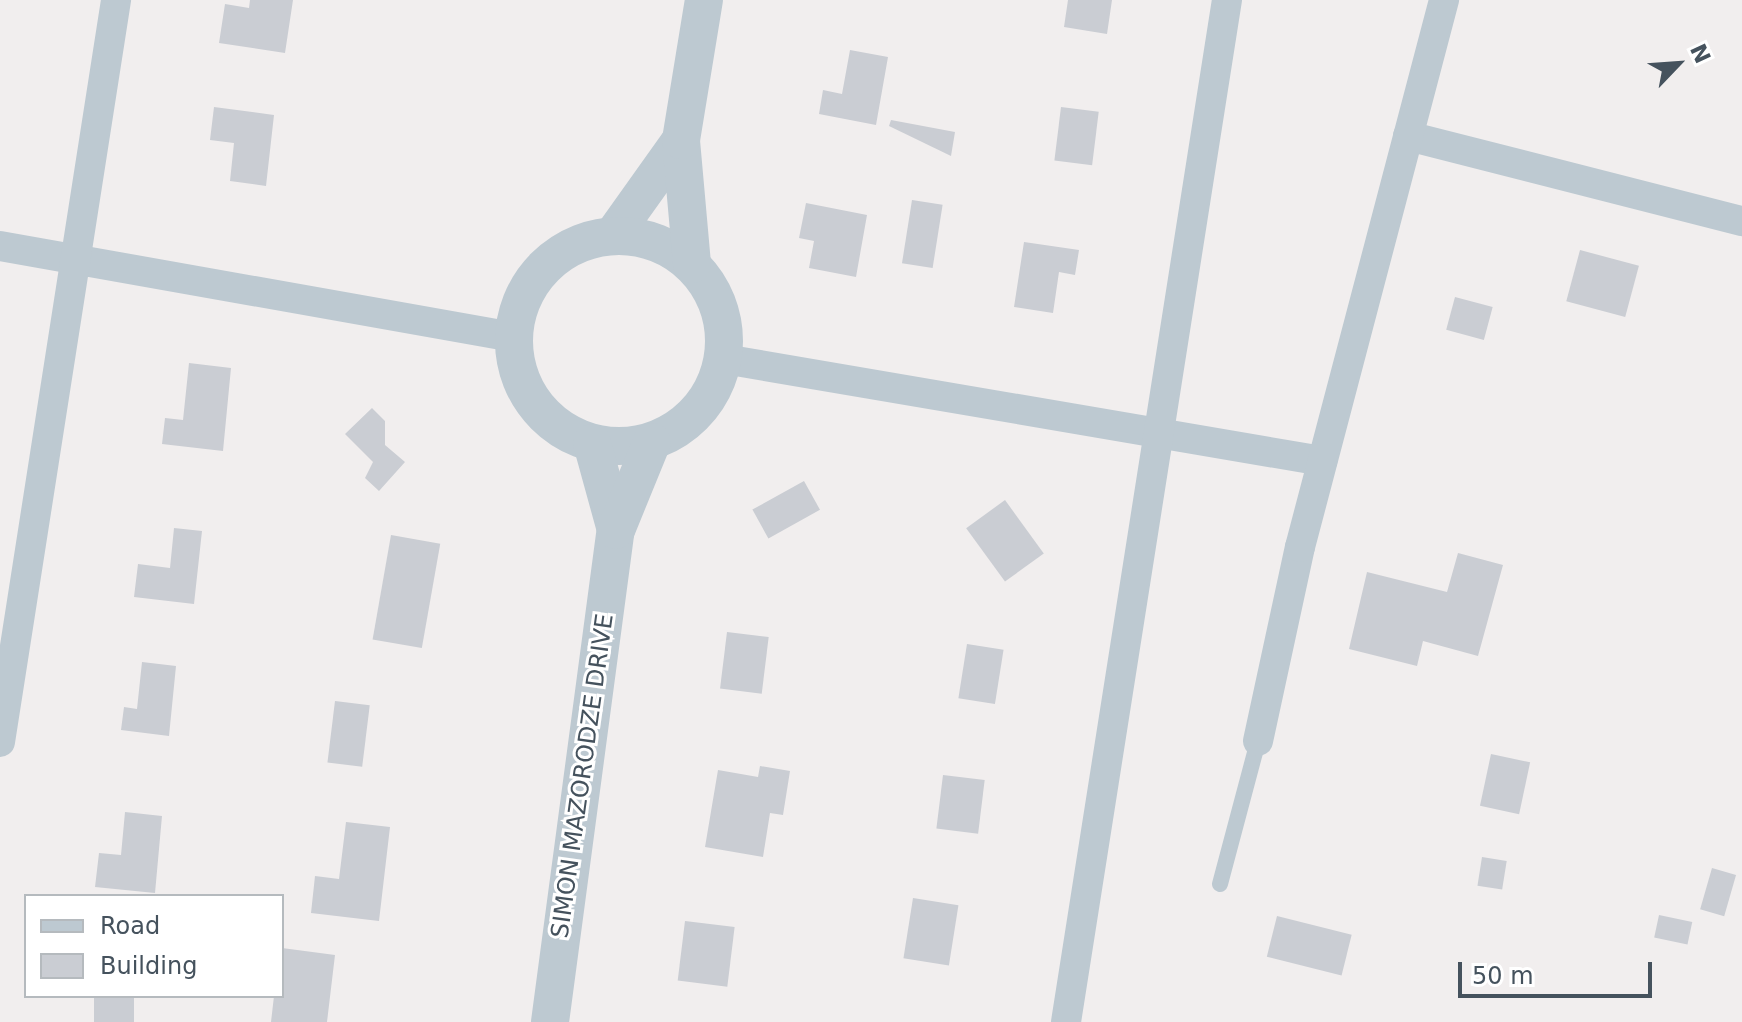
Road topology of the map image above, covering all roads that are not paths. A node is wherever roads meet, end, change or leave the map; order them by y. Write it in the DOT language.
graph roads {
  1 [pos="116,0"];
  2 [pos="704,0"];
  3 [pos="1227,0"];
  4 [pos="1444,0"];
  5 [pos="1408,136"];
  6 [pos="681,140"];
  7 [pos="1742,221"];
  8 [pos="614,234"];
  9 [pos="0,246"];
  10 [pos="72,256"];
  11 [pos="692,264"];
  12 [pos="513,337"];
  13 [pos="724,359"];
  14 [pos="1155,437"];
  15 [pos="652,442"];
  16 [pos="592,443"];
  17 [pos="1322,461"];
  18 [pos="616,530"];
  19 [pos="1258,741"];
  20 [pos="0,742"];
  21 [pos="1220,884"];
  22 [pos="550,1022"];
  23 [pos="1066,1022"];
  1 -- 10 [label="street"];
  2 -- 6 [label="street"];
  3 -- 14 [label="street"];
  4 -- 5 [label="street"];
  5 -- 7 [label="street"];
  5 -- 17 [label="street"];
  6 -- 8 [label="street"];
  6 -- 11 [label="street"];
  8 -- 11 [label="street"];
  8 -- 12 [label="street"];
  9 -- 10 [label="street"];
  10 -- 12 [label="street"];
  10 -- 20 [label="street"];
  11 -- 13 [label="street"];
  12 -- 16 [label="street"];
  13 -- 14 [label="street"];
  13 -- 15 [label="street"];
  14 -- 17 [label="street"];
  14 -- 23 [label="street"];
  15 -- 16 [label="street"];
  15 -- 18 [label="street, SIMON MAZORODZE DRIVE"];
  16 -- 18 [label="street, SIMON MAZORODZE DRIVE"];
  17 -- 19 [label="street"];
  18 -- 22 [label="street, SIMON MAZORODZE DRIVE"];
  19 -- 21 [label="lane"];
}
